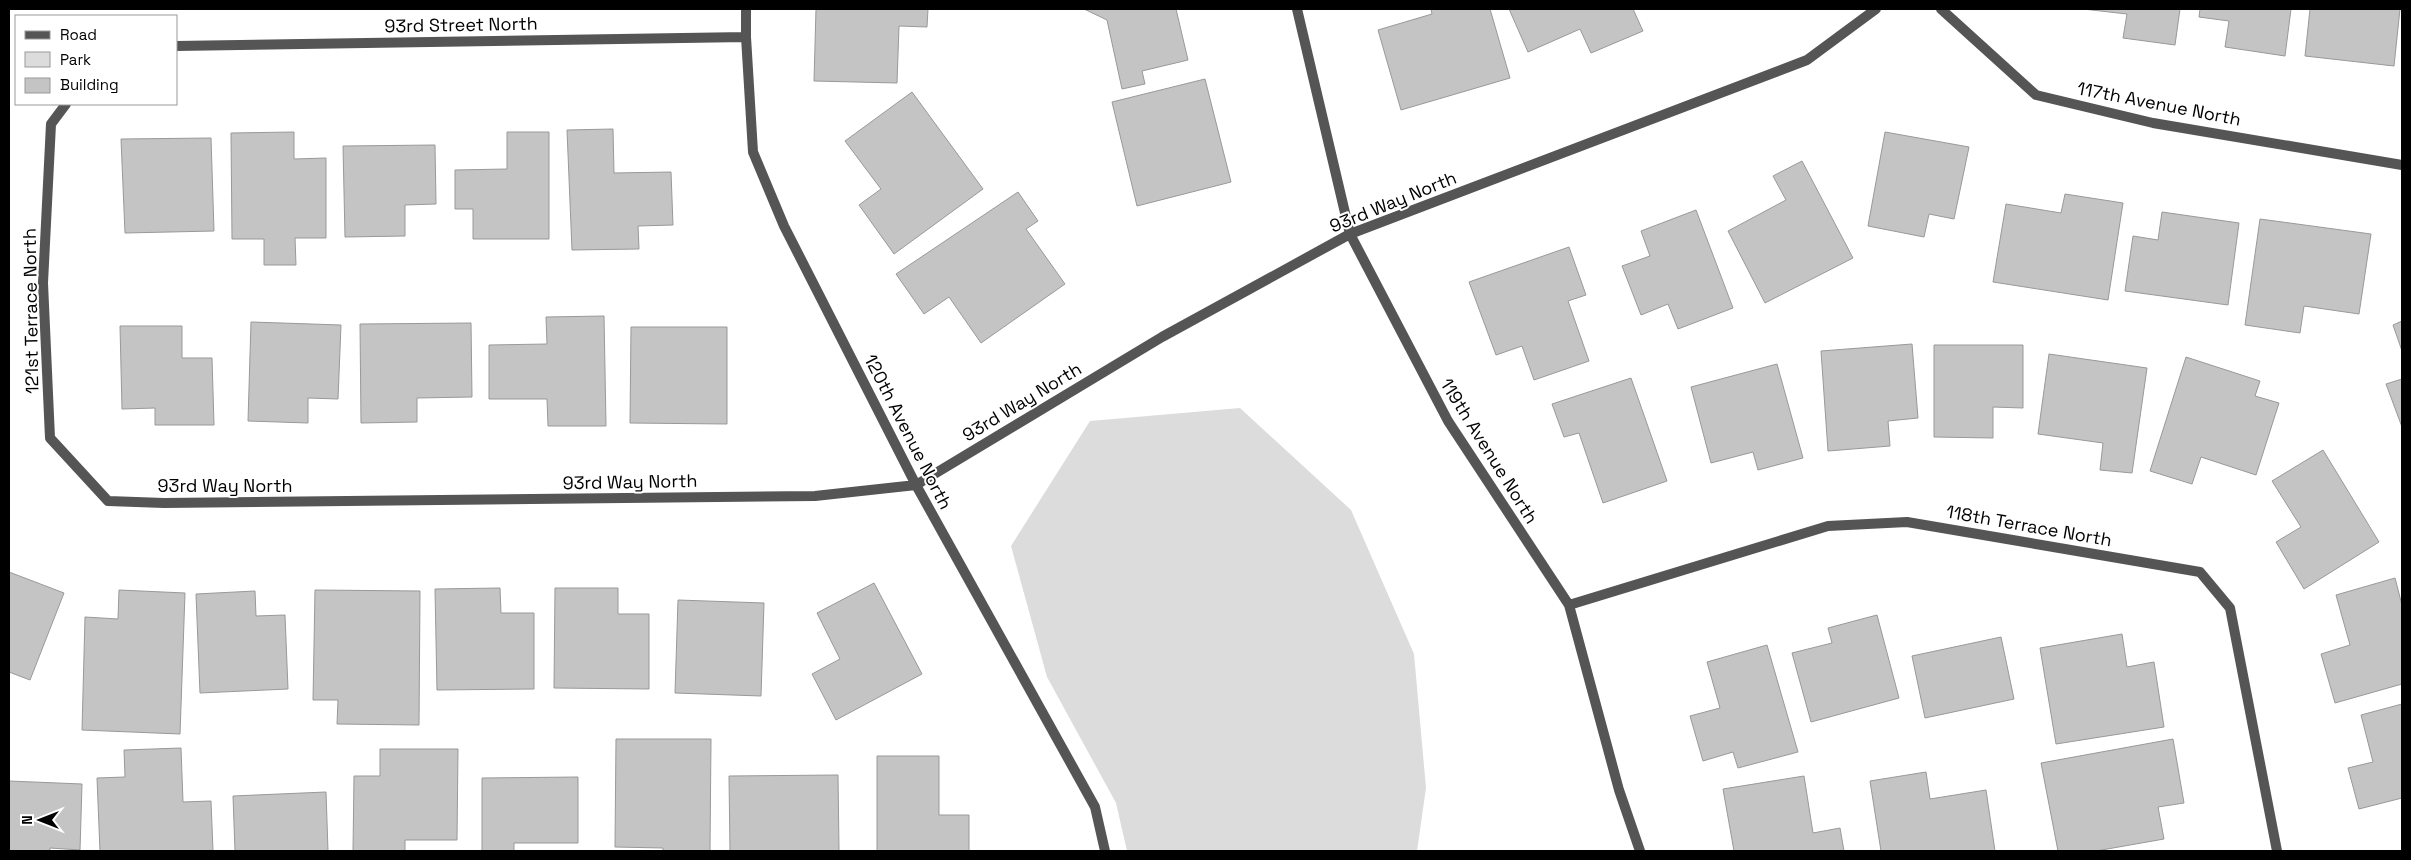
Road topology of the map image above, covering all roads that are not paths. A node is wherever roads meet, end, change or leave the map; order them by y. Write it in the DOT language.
graph roads {
  1 [pos="746,9"];
  2 [pos="1297,9"];
  3 [pos="1876,9"];
  4 [pos="1941,9"];
  5 [pos="746,37"];
  6 [pos="178,46"];
  7 [pos="65,105"];
  8 [pos="2402,164"];
  9 [pos="1350,234"];
  10 [pos="916,485"];
  11 [pos="108,501"];
  12 [pos="1569,605"];
  13 [pos="1105,851"];
  14 [pos="1640,851"];
  15 [pos="2277,851"];
  1 -- 5 [label="street, 120th Avenue North"];
  2 -- 9 [label="street, 119th Avenue North"];
  3 -- 9 [label="street, 93rd Way North"];
  4 -- 8 [label="street, 117th Avenue North"];
  5 -- 6 [label="street, 93rd Street North"];
  5 -- 10 [label="street, 120th Avenue North"];
  7 -- 11 [label="street, 121st Terrace North"];
  9 -- 10 [label="street, 93rd Way North"];
  9 -- 12 [label="street, 119th Avenue North"];
  10 -- 11 [label="street, 93rd Way North"];
  10 -- 13 [label="street, 120th Avenue North"];
  12 -- 14 [label="street, 119th Avenue North"];
  12 -- 15 [label="street, 118th Terrace North"];
}
